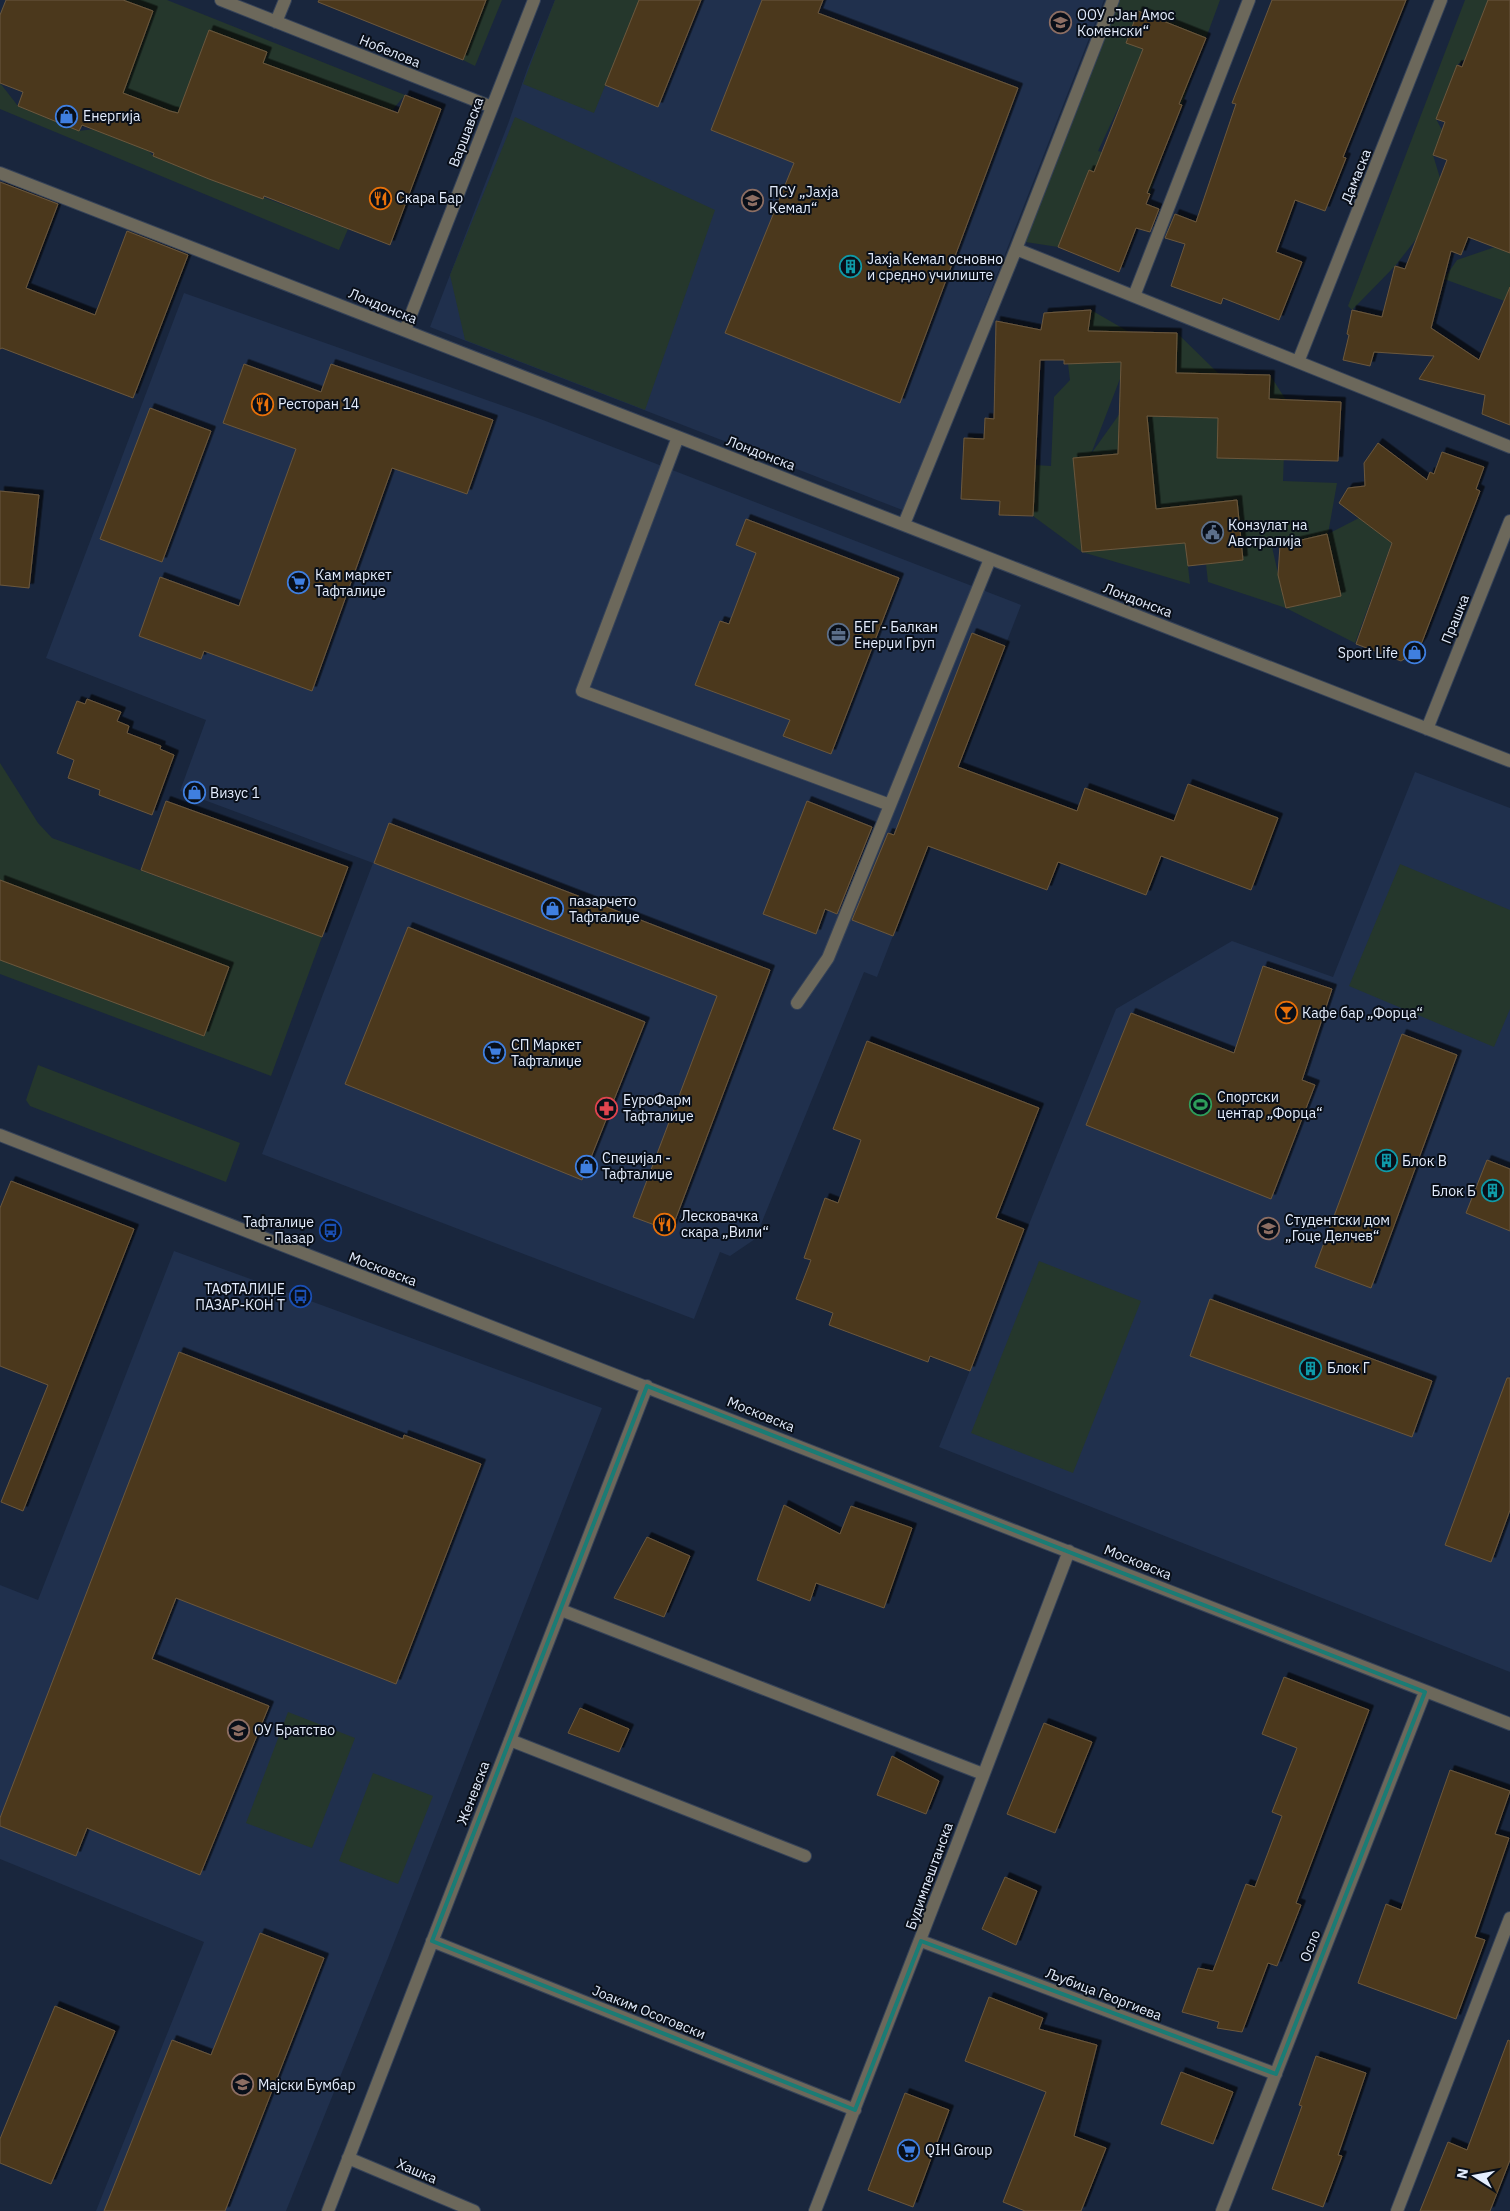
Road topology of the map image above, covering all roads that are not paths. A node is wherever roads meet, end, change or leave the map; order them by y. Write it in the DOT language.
graph roads {
  1 [pos="221,0"];
  2 [pos="285,0"];
  3 [pos="534,0"];
  4 [pos="1114,0"];
  5 [pos="1249,0"];
  6 [pos="1442,0"];
  7 [pos="276,22"];
  8 [pos="492,107"];
  9 [pos="0,174"];
  10 [pos="1016,249"];
  11 [pos="1134,296"];
  12 [pos="405,330"];
  13 [pos="1298,362"];
  14 [pos="678,437"];
  15 [pos="1510,448"];
  16 [pos="1510,521"];
  17 [pos="904,524"];
  18 [pos="990,559"];
  19 [pos="1428,728"];
  20 [pos="1510,761"];
  21 [pos="890,805"];
  22 [pos="797,1003"];
  23 [pos="0,1135"];
  24 [pos="647,1386"];
  25 [pos="1069,1551"];
  26 [pos="560,1610"];
  27 [pos="1425,1692"];
  28 [pos="1510,1724"];
  29 [pos="510,1740"];
  30 [pos="983,1774"];
  31 [pos="805,1856"];
  32 [pos="1510,1918"];
  33 [pos="432,1941"];
  34 [pos="921,1941"];
  35 [pos="1276,2074"];
  36 [pos="855,2110"];
  37 [pos="348,2158"];
  38 [pos="328,2211"];
  39 [pos="474,2211"];
  40 [pos="815,2211"];
  41 [pos="1222,2211"];
  42 [pos="1397,2211"];
  1 -- 7 [label="street, Нобелова"];
  2 -- 7 [label="street"];
  3 -- 8 [label="street, Варшавска"];
  4 -- 10 [label="street"];
  5 -- 11 [label="street"];
  6 -- 13 [label="street, Дамаска"];
  7 -- 8 [label="street, Нобелова"];
  8 -- 12 [label="street, Варшавска"];
  9 -- 12 [label="street, Лондонска"];
  10 -- 11 [label="street"];
  10 -- 17 [label="street"];
  11 -- 13 [label="street"];
  12 -- 14 [label="street, Лондонска"];
  13 -- 15 [label="street"];
  14 -- 17 [label="street, Лондонска"];
  14 -- 21 [label="street"];
  16 -- 19 [label="street, Прашка"];
  17 -- 18 [label="street, Лондонска"];
  18 -- 19 [label="street, Лондонска"];
  18 -- 21 [label="street"];
  19 -- 20 [label="street, Лондонска"];
  21 -- 22 [label="street"];
  23 -- 24 [label="street, Московска"];
  24 -- 25 [label="street, Московска"];
  24 -- 26 [label="street, Женевска"];
  25 -- 27 [label="street, Московска"];
  25 -- 30 [label="street, Будимпештанска"];
  26 -- 29 [label="street, Женевска"];
  26 -- 30 [label="street"];
  27 -- 28 [label="street, Московска"];
  27 -- 35 [label="street, Осло"];
  29 -- 31 [label="street"];
  29 -- 33 [label="street, Женевска"];
  30 -- 34 [label="street, Будимпештанска"];
  32 -- 42 [label="street"];
  33 -- 36 [label="street, Јоаким Осоговски"];
  33 -- 37 [label="street, Женевска"];
  34 -- 35 [label="street, Љубица Георгиева"];
  34 -- 36 [label="street, Будимпештанска"];
  35 -- 41 [label="street, Осло"];
  36 -- 40 [label="street, Будимпештанска"];
  37 -- 38 [label="street, Женевска"];
  37 -- 39 [label="street, Хашка"];
}
